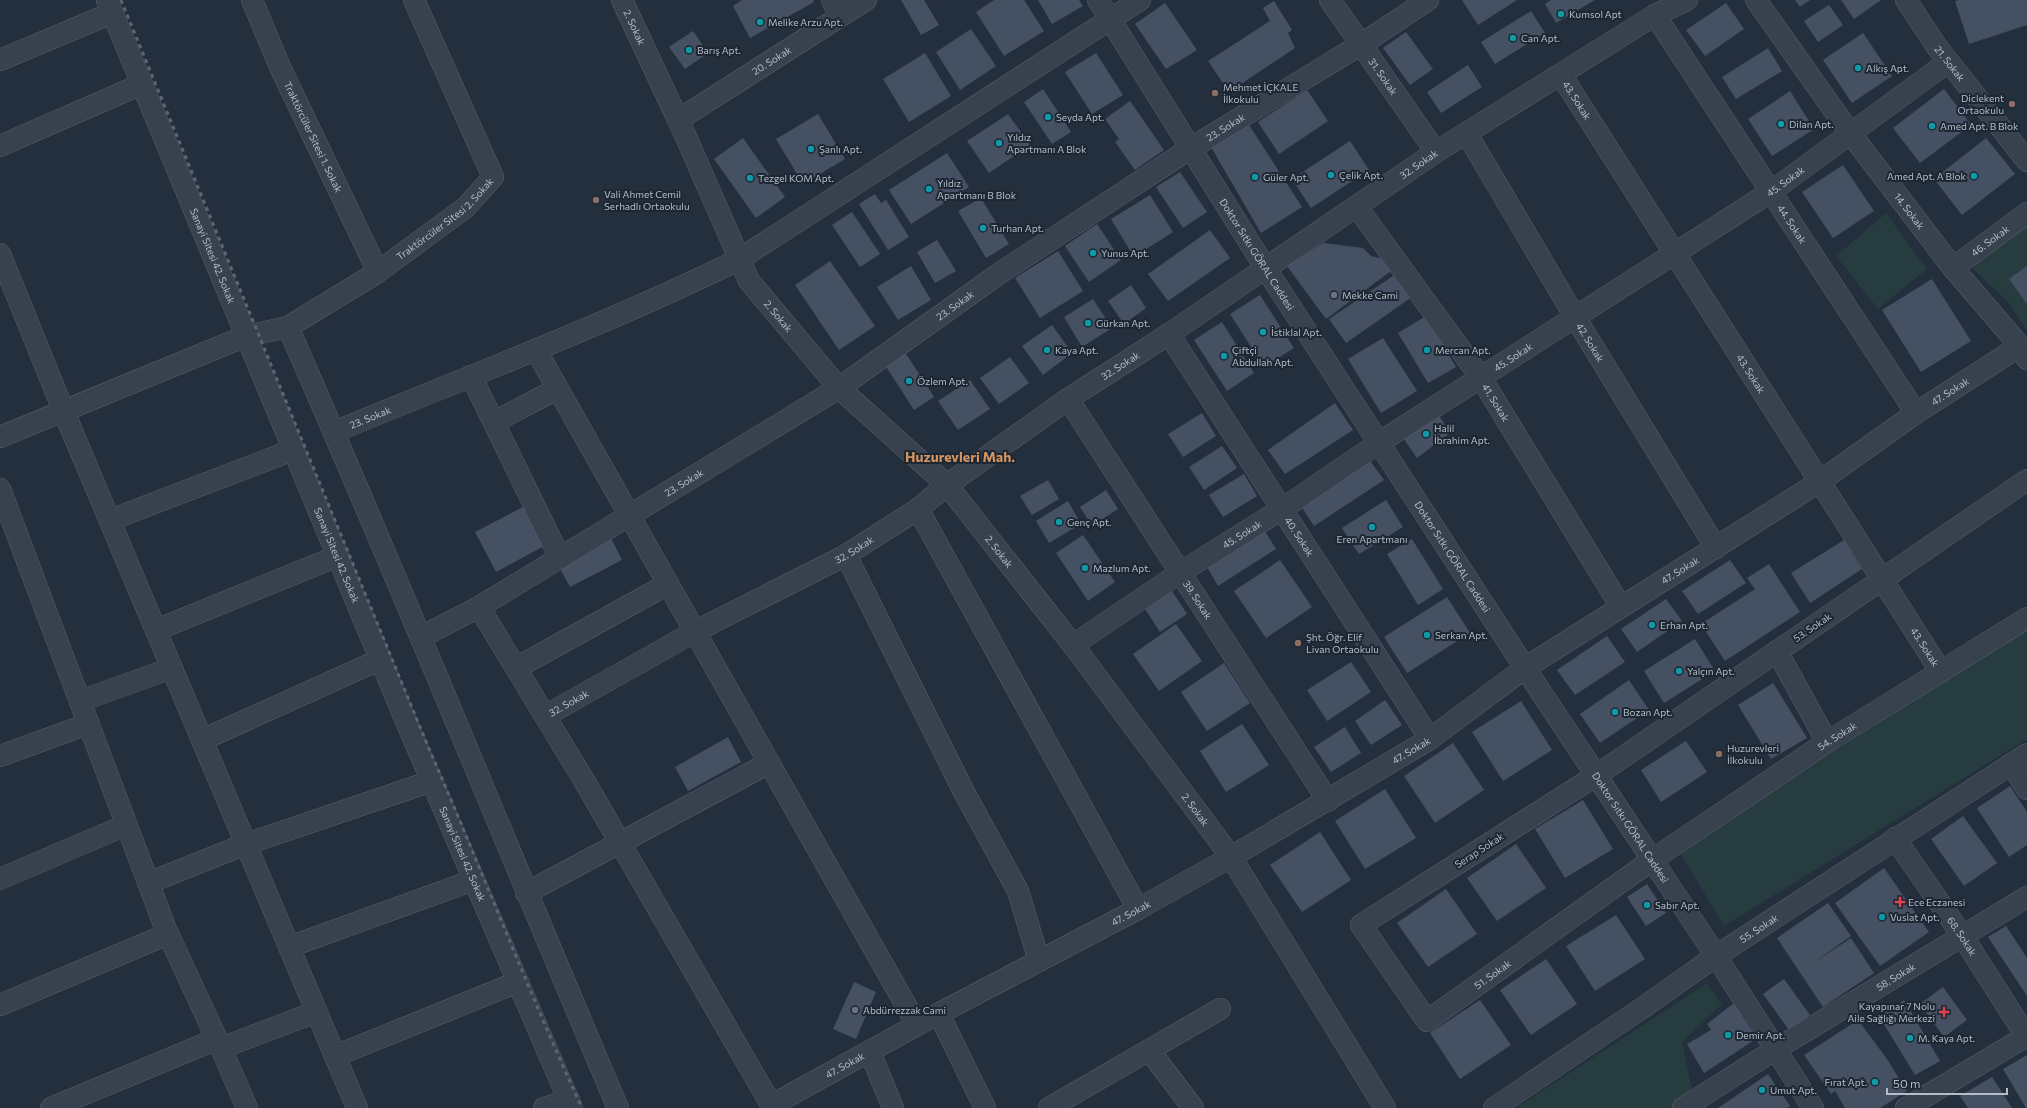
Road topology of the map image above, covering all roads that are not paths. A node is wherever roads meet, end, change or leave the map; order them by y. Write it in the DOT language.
graph roads {
  1 [pos="252,0"];
  2 [pos="414,0"];
  3 [pos="622,0"];
  4 [pos="866,0"];
  5 [pos="1098,0"];
  6 [pos="1140,0"];
  7 [pos="1330,0"];
  8 [pos="1428,0"];
  9 [pos="1688,0"];
  10 [pos="1756,0"];
  11 [pos="1906,0"];
  12 [pos="110,7"];
  13 [pos="836,8"];
  14 [pos="1655,15"];
  15 [pos="1110,20"];
  16 [pos="1360,45"];
  17 [pos="0,60"];
  18 [pos="1948,62"];
  19 [pos="1561,75"];
  20 [pos="142,84"];
  21 [pos="678,120"];
  22 [pos="1850,133"];
  23 [pos="1467,134"];
  24 [pos="0,146"];
  25 [pos="1190,148"];
  26 [pos="1436,152"];
  27 [pos="2027,161"];
  28 [pos="1772,191"];
  29 [pos="1357,207"];
  30 [pos="2027,213"];
  31 [pos="0,254"];
  32 [pos="1675,254"];
  33 [pos="738,260"];
  34 [pos="1953,268"];
  35 [pos="1266,269"];
  36 [pos="378,272"];
  37 [pos="1575,317"];
  38 [pos="288,327"];
  39 [pos="1169,334"];
  40 [pos="246,336"];
  41 [pos="536,350"];
  42 [pos="2024,352"];
  43 [pos="471,376"];
  44 [pos="1481,378"];
  45 [pos="839,388"];
  46 [pos="558,389"];
  47 [pos="1068,399"];
  48 [pos="64,412"];
  49 [pos="1916,413"];
  50 [pos="494,422"];
  51 [pos="334,432"];
  52 [pos="0,437"];
  53 [pos="1380,442"];
  54 [pos="293,448"];
  55 [pos="2027,480"];
  56 [pos="1819,482"];
  57 [pos="947,485"];
  58 [pos="0,489"];
  59 [pos="918,509"];
  60 [pos="1282,509"];
  61 [pos="630,516"];
  62 [pos="110,520"];
  63 [pos="1716,548"];
  64 [pos="846,555"];
  65 [pos="338,556"];
  66 [pos="560,558"];
  67 [pos="1181,572"];
  68 [pos="1883,579"];
  69 [pos="668,584"];
  70 [pos="479,607"];
  71 [pos="1621,607"];
  72 [pos="2027,618"];
  73 [pos="156,630"];
  74 [pos="694,632"];
  75 [pos="421,637"];
  76 [pos="1073,645"];
  77 [pos="1777,651"];
  78 [pos="381,662"];
  79 [pos="172,668"];
  80 [pos="516,668"];
  81 [pos="1525,668"];
  82 [pos="1941,672"];
  83 [pos="80,701"];
  84 [pos="545,716"];
  85 [pos="88,724"];
  86 [pos="1430,739"];
  87 [pos="202,740"];
  88 [pos="1827,742"];
  89 [pos="0,756"];
  90 [pos="2019,759"];
  91 [pos="769,763"];
  92 [pos="1597,775"];
  93 [pos="432,781"];
  94 [pos="2027,789"];
  95 [pos="1328,801"];
  96 [pos="126,825"];
  97 [pos="1895,838"];
  98 [pos="620,843"];
  99 [pos="246,844"];
  100 [pos="1231,857"];
  101 [pos="1652,860"];
  102 [pos="0,879"];
  103 [pos="474,880"];
  104 [pos="148,883"];
  105 [pos="526,893"];
  106 [pos="2027,897"];
  107 [pos="1138,909"];
  108 [pos="1361,925"];
  109 [pos="168,934"];
  110 [pos="1963,937"];
  111 [pos="289,948"];
  112 [pos="1716,956"];
  113 [pos="1039,961"];
  114 [pos="518,982"];
  115 [pos="0,1004"];
  116 [pos="1220,1009"];
  117 [pos="316,1012"];
  118 [pos="939,1014"];
  119 [pos="917,1025"];
  120 [pos="2027,1036"];
  121 [pos="219,1043"];
  122 [pos="1776,1049"];
  123 [pos="1149,1050"];
  124 [pos="870,1052"];
  125 [pos="335,1056"];
  126 [pos="571,1104"];
  127 [pos="772,1107"];
  128 [pos="51,1108"];
  129 [pos="247,1108"];
  130 [pos="356,1108"];
  131 [pos="544,1108"];
  132 [pos="618,1108"];
  133 [pos="893,1108"];
  134 [pos="986,1108"];
  135 [pos="1049,1108"];
  136 [pos="1194,1108"];
  137 [pos="1385,1108"];
  138 [pos="1494,1108"];
  139 [pos="1683,1108"];
  140 [pos="1813,1108"];
  141 [pos="1906,1108"];
  1 -- 36 [label="street, Traktörcüler Sitesi 1. Sokak"];
  2 -- 36 [label="street, Traktörcüler Sitesi 2. Sokak"];
  3 -- 21 [label="street, 2. Sokak"];
  4 -- 13 [label="street, 20. Sokak"];
  5 -- 15 [label="street, Doktor Sıtkı GÖRAL Caddesi"];
  6 -- 15 [label="street, 23. Sokak"];
  7 -- 16 [label="street, 31. Sokak"];
  8 -- 16 [label="street, 23. Sokak"];
  9 -- 14 [label="street, 32. Sokak"];
  10 -- 22 [label="street, 14. Sokak"];
  11 -- 18 [label="street, 21. Sokak"];
  12 -- 17 [label="street"];
  12 -- 20 [label="street, Sanayi Sitesi 42. Sokak"];
  13 -- 21 [label="street, 20. Sokak"];
  14 -- 19 [label="street, 32. Sokak"];
  14 -- 28 [label="street, 44. Sokak"];
  15 -- 25 [label="street, Doktor Sıtkı GÖRAL Caddesi"];
  15 -- 33 [label="street, 23. Sokak"];
  16 -- 25 [label="street, 23. Sokak"];
  16 -- 26 [label="street, 31. Sokak"];
  18 -- 22 [label="street, 45. Sokak"];
  18 -- 27 [label="street, 21. Sokak"];
  19 -- 23 [label="street, 32. Sokak"];
  19 -- 32 [label="street, 43. Sokak"];
  20 -- 24 [label="street"];
  20 -- 40 [label="street, Sanayi Sitesi 42. Sokak"];
  21 -- 33 [label="street, 2. Sokak"];
  22 -- 28 [label="street, 45. Sokak"];
  22 -- 34 [label="street, 14. Sokak"];
  23 -- 26 [label="street, 32. Sokak"];
  23 -- 37 [label="street, 42. Sokak"];
  25 -- 35 [label="street, Doktor Sıtkı GÖRAL Caddesi"];
  25 -- 45 [label="street, 23. Sokak"];
  26 -- 29 [label="street, 32. Sokak"];
  28 -- 32 [label="street, 45. Sokak"];
  28 -- 49 [label="street, 44. Sokak"];
  29 -- 35 [label="street, 32. Sokak"];
  29 -- 44 [label="street, 41. Sokak"];
  30 -- 34 [label="street, 46. Sokak"];
  31 -- 48 [label="street"];
  32 -- 37 [label="street, 45. Sokak"];
  32 -- 56 [label="street, 43. Sokak"];
  33 -- 41 [label="street, 23. Sokak"];
  33 -- 45 [label="street, 2. Sokak"];
  34 -- 42 [label="street, 14. Sokak"];
  35 -- 39 [label="street, 32. Sokak"];
  35 -- 53 [label="street, Doktor Sıtkı GÖRAL Caddesi"];
  36 -- 38 [label="street, Traktörcüler Sitesi 2. Sokak"];
  37 -- 44 [label="street, 45. Sokak"];
  37 -- 63 [label="street, 42. Sokak"];
  38 -- 40 [label="street, Traktörcüler Sitesi 2. Sokak"];
  38 -- 51 [label="street"];
  39 -- 47 [label="street, 32. Sokak"];
  39 -- 60 [label="street, 40. Sokak"];
  40 -- 48 [label="street, Traktörcüler Sitesi 2. Sokak"];
  40 -- 54 [label="street, Sanayi Sitesi 42. Sokak"];
  41 -- 43 [label="street, 23. Sokak"];
  41 -- 46 [label="street"];
  42 -- 49 [label="street, 47. Sokak"];
  43 -- 50 [label="street"];
  43 -- 51 [label="street, 23. Sokak"];
  44 -- 53 [label="street, 45. Sokak"];
  44 -- 71 [label="street, 41. Sokak"];
  45 -- 57 [label="street, 2. Sokak"];
  45 -- 61 [label="street, 23. Sokak"];
  46 -- 50 [label="street"];
  46 -- 61 [label="street"];
  47 -- 57 [label="street, 32. Sokak"];
  47 -- 67 [label="street, 39. Sokak"];
  48 -- 52 [label="street, Traktörcüler Sitesi 2. Sokak"];
  48 -- 62 [label="street"];
  49 -- 56 [label="street, 47. Sokak"];
  50 -- 66 [label="street"];
  51 -- 75 [label="street"];
  53 -- 60 [label="street, 45. Sokak"];
  53 -- 81 [label="street, Doktor Sıtkı GÖRAL Caddesi"];
  54 -- 62 [label="street"];
  54 -- 65 [label="street, Sanayi Sitesi 42. Sokak"];
  55 -- 68 [label="street, 53. Sokak"];
  56 -- 63 [label="street, 47. Sokak"];
  56 -- 68 [label="street, 43. Sokak"];
  57 -- 59 [label="street, 32. Sokak"];
  57 -- 76 [label="street, 2. Sokak"];
  58 -- 83 [label="street"];
  59 -- 64 [label="street, 32. Sokak"];
  59 -- 107 [label="street"];
  60 -- 67 [label="street, 45. Sokak"];
  60 -- 86 [label="street, 40. Sokak"];
  61 -- 66 [label="street, 23. Sokak"];
  61 -- 69 [label="street"];
  62 -- 73 [label="street"];
  63 -- 71 [label="street, 47. Sokak"];
  64 -- 74 [label="street, 32. Sokak"];
  64 -- 113 [label="street"];
  65 -- 73 [label="street"];
  65 -- 78 [label="street, Sanayi Sitesi 42. Sokak"];
  66 -- 70 [label="street, 23. Sokak"];
  67 -- 76 [label="street, 45. Sokak"];
  67 -- 95 [label="street, 39. Sokak"];
  68 -- 77 [label="street, 53. Sokak"];
  68 -- 82 [label="street, 43. Sokak"];
  69 -- 74 [label="street"];
  69 -- 80 [label="street"];
  70 -- 75 [label="street, 23. Sokak"];
  70 -- 80 [label="street"];
  71 -- 81 [label="street, 47. Sokak"];
  72 -- 82 [label="street, 54. Sokak"];
  73 -- 79 [label="street"];
  74 -- 84 [label="street, 32. Sokak"];
  74 -- 91 [label="street"];
  75 -- 105 [label="street"];
  76 -- 100 [label="street, 2. Sokak"];
  77 -- 88 [label="street"];
  77 -- 92 [label="street, 53. Sokak"];
  78 -- 87 [label="street"];
  78 -- 93 [label="street, Sanayi Sitesi 42. Sokak"];
  79 -- 83 [label="street"];
  79 -- 87 [label="street"];
  80 -- 84 [label="street"];
  81 -- 86 [label="street, 47. Sokak"];
  81 -- 92 [label="street, Doktor Sıtkı GÖRAL Caddesi"];
  82 -- 88 [label="street, 54. Sokak"];
  83 -- 85 [label="street"];
  84 -- 98 [label="street"];
  85 -- 89 [label="street"];
  85 -- 96 [label="street"];
  86 -- 95 [label="street, 47. Sokak"];
  87 -- 99 [label="street"];
  88 -- 101 [label="street, 54. Sokak"];
  90 -- 94 [label="street"];
  90 -- 97 [label="street, 55. Sokak"];
  91 -- 98 [label="street"];
  91 -- 119 [label="street"];
  92 -- 101 [label="street, Doktor Sıtkı GÖRAL Caddesi"];
  92 -- 108 [label="street, Serap Sokak"];
  93 -- 99 [label="street"];
  93 -- 103 [label="street, Sanayi Sitesi 42. Sokak"];
  95 -- 100 [label="street, 47. Sokak"];
  96 -- 102 [label="street"];
  96 -- 104 [label="street"];
  97 -- 110 [label="street, 68. Sokak"];
  97 -- 112 [label="street, 55. Sokak"];
  98 -- 105 [label="street"];
  98 -- 127 [label="street"];
  99 -- 104 [label="street"];
  99 -- 111 [label="street"];
  100 -- 107 [label="street, 47. Sokak"];
  100 -- 137 [label="street, 2. Sokak"];
  101 -- 108 [label="street, 51. Sokak"];
  101 -- 112 [label="street, Doktor Sıtkı GÖRAL Caddesi"];
  103 -- 111 [label="street"];
  103 -- 114 [label="street, Sanayi Sitesi 42. Sokak"];
  104 -- 109 [label="street"];
  105 -- 132 [label="street"];
  106 -- 110 [label="street, 58. Sokak"];
  107 -- 113 [label="street, 47. Sokak"];
  109 -- 115 [label="street"];
  109 -- 121 [label="street"];
  110 -- 120 [label="street, 68. Sokak"];
  110 -- 122 [label="street, 58. Sokak"];
  111 -- 117 [label="street"];
  112 -- 122 [label="street, Doktor Sıtkı GÖRAL Caddesi"];
  112 -- 138 [label="street, 55. Sokak"];
  113 -- 118 [label="street, 47. Sokak"];
  114 -- 125 [label="street"];
  114 -- 126 [label="street, Sanayi Sitesi 42. Sokak"];
  116 -- 123 [label="street"];
  117 -- 121 [label="street"];
  117 -- 125 [label="street"];
  118 -- 119 [label="street, 47. Sokak"];
  118 -- 134 [label="street"];
  119 -- 124 [label="street, 47. Sokak"];
  120 -- 141 [label="street"];
  121 -- 128 [label="street"];
  121 -- 129 [label="street"];
  122 -- 139 [label="street, 58. Sokak"];
  122 -- 140 [label="street, Doktor Sıtkı GÖRAL Caddesi"];
  123 -- 135 [label="street"];
  123 -- 136 [label="street"];
  124 -- 127 [label="street, 47. Sokak"];
  124 -- 133 [label="street"];
  125 -- 130 [label="street"];
  126 -- 131 [label="street"];
}
